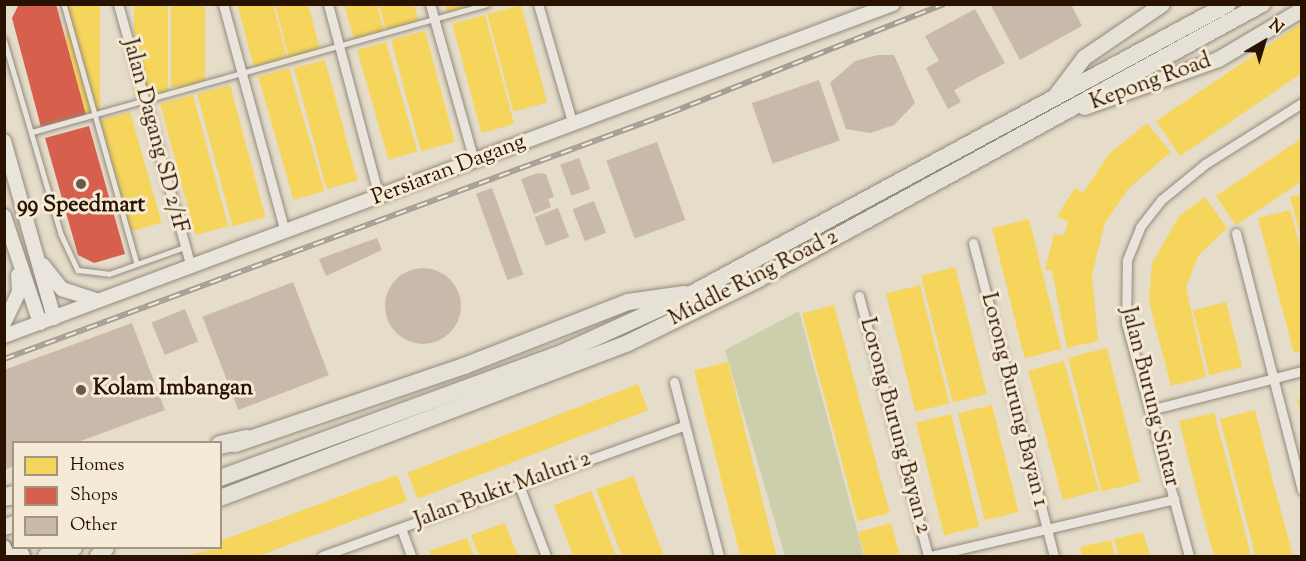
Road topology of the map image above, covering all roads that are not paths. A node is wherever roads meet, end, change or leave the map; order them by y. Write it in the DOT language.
graph roads {
  1 [pos="64,4"];
  2 [pos="118,4"];
  3 [pos="223,4"];
  4 [pos="328,4"];
  5 [pos="430,4"];
  6 [pos="487,4"];
  7 [pos="538,4"];
  8 [pos="893,4"];
  9 [pos="1162,4"];
  10 [pos="1228,4"];
  11 [pos="1262,4"];
  12 [pos="1302,9"];
  13 [pos="434,19"];
  14 [pos="4,39"];
  15 [pos="339,46"];
  16 [pos="242,73"];
  17 [pos="145,100"];
  18 [pos="1051,100"];
  19 [pos="1302,103"];
  20 [pos="95,114"];
  21 [pos="1061,116"];
  22 [pos="573,125"];
  23 [pos="32,132"];
  24 [pos="4,141"];
  25 [pos="474,161"];
  26 [pos="379,198"];
  27 [pos="4,216"];
  28 [pos="285,232"];
  29 [pos="1236,233"];
  30 [pos="973,243"];
  31 [pos="185,247"];
  32 [pos="34,250"];
  33 [pos="15,253"];
  34 [pos="137,264"];
  35 [pos="190,268"];
  36 [pos="691,294"];
  37 [pos="859,296"];
  38 [pos="102,301"];
  39 [pos="54,318"];
  40 [pos="4,323"];
  41 [pos="40,323"];
  42 [pos="4,336"];
  43 [pos="1302,371"];
  44 [pos="1274,379"];
  45 [pos="674,382"];
  46 [pos="1150,410"];
  47 [pos="685,425"];
  48 [pos="246,440"];
  49 [pos="222,446"];
  50 [pos="222,477"];
  51 [pos="519,485"];
  52 [pos="1302,490"];
  53 [pos="222,497"];
  54 [pos="1174,499"];
  55 [pos="401,528"];
  56 [pos="1047,529"];
  57 [pos="4,547"];
  58 [pos="70,549"];
  59 [pos="8,556"];
  60 [pos="46,556"];
  61 [pos="322,556"];
  62 [pos="411,556"];
  63 [pos="546,556"];
  64 [pos="719,556"];
  65 [pos="929,556"];
  66 [pos="1054,556"];
  67 [pos="1189,556"];
  1 -- 20 [label="lane"];
  2 -- 17 [label="street, Jalan Dagang SD 2/1F"];
  3 -- 16 [label="street"];
  4 -- 15 [label="street"];
  5 -- 13 [label="street"];
  6 -- 13 [label="lane"];
  7 -- 22 [label="street"];
  8 -- 22 [label="main road, Persiaran Dagang"];
  9 -- 18 [label="main road, Kepong Road"];
  10 -- 18 [label="highway, Middle Ring Road 2"];
  11 -- 21 [label="highway, Middle Ring Road 2"];
  12 -- 21 [label="main road, Kepong Road"];
  13 -- 15 [label="lane"];
  13 -- 25 [label="street"];
  14 -- 23 [label="lane"];
  15 -- 16 [label="lane"];
  15 -- 26 [label="street"];
  16 -- 17 [label="lane"];
  16 -- 28 [label="street"];
  17 -- 20 [label="lane"];
  17 -- 31 [label="street, Jalan Dagang SD 2/1F"];
  18 -- 36 [label="highway, Middle Ring Road 2"];
  19 -- 46 [label="street, Jalan Burung Sintar"];
  20 -- 23 [label="lane"];
  20 -- 34 [label="lane"];
  21 -- 53 [label="highway, Middle Ring Road 2"];
  22 -- 25 [label="main road, Persiaran Dagang"];
  23 -- 34 [label="lane"];
  24 -- 32 [label="main road"];
  25 -- 26 [label="main road, Persiaran Dagang"];
  26 -- 28 [label="main road, Persiaran Dagang"];
  27 -- 33 [label="main road"];
  28 -- 35 [label="main road, Persiaran Dagang"];
  29 -- 44 [label="street"];
  30 -- 56 [label="street, Lorong Burung Bayan 1"];
  31 -- 34 [label="lane"];
  31 -- 35 [label="street, Jalan Dagang SD 2/1F"];
  32 -- 38 [label="main road"];
  32 -- 39 [label="main road"];
  33 -- 40 [label="main road"];
  33 -- 41 [label="main road"];
  35 -- 38 [label="main road, Persiaran Dagang"];
  36 -- 48 [label="highway"];
  36 -- 50 [label="highway, Middle Ring Road 2"];
  37 -- 65 [label="street, Lorong Burung Bayan 2"];
  38 -- 39 [label="main road, Persiaran Dagang"];
  39 -- 41 [label="main road, Persiaran Dagang"];
  41 -- 42 [label="main road, Persiaran Dagang"];
  43 -- 44 [label="street"];
  44 -- 46 [label="street"];
  44 -- 52 [label="street"];
  45 -- 47 [label="street"];
  46 -- 54 [label="street, Jalan Burung Sintar"];
  47 -- 51 [label="street, Jalan Bukit Maluri 2"];
  47 -- 64 [label="street"];
  48 -- 49 [label="highway"];
  51 -- 55 [label="street, Jalan Bukit Maluri 2"];
  51 -- 63 [label="street"];
  54 -- 56 [label="street"];
  54 -- 67 [label="street, Jalan Burung Sintar"];
  55 -- 61 [label="street, Jalan Bukit Maluri 2"];
  55 -- 62 [label="street"];
  56 -- 65 [label="street"];
  56 -- 66 [label="street, Lorong Burung Bayan 1"];
  57 -- 59 [label="main road, bridge"];
  58 -- 60 [label="highway"];
}
